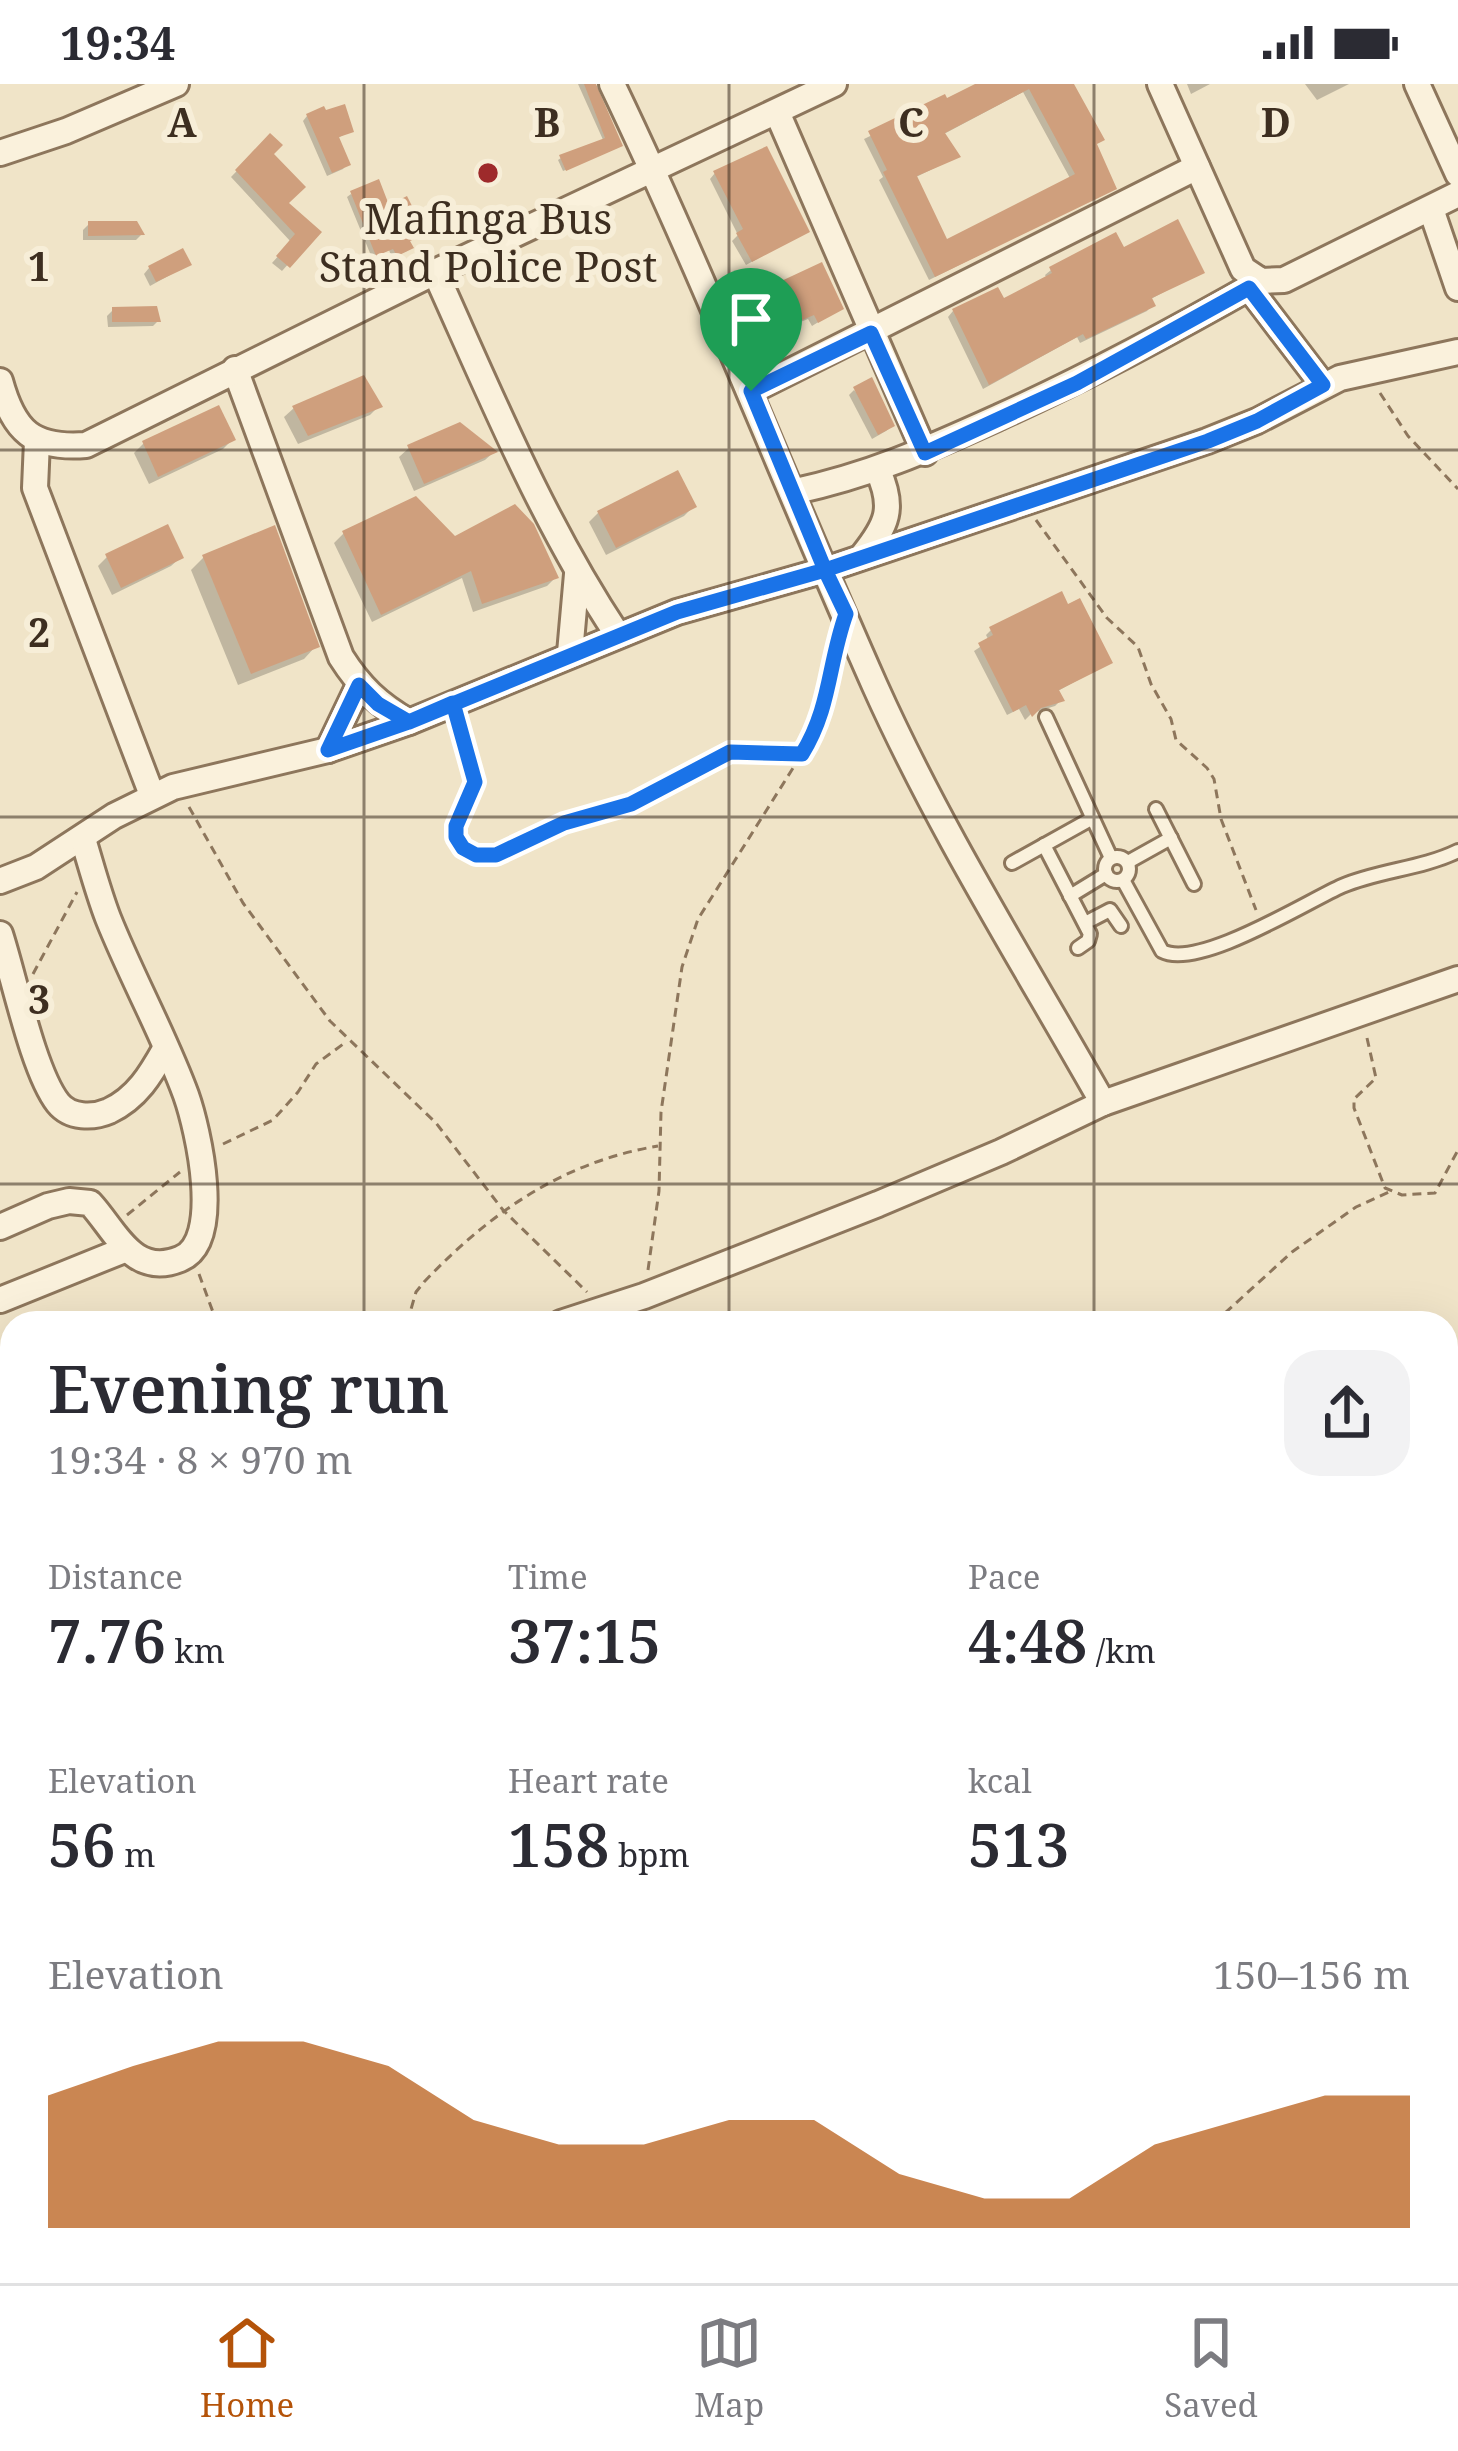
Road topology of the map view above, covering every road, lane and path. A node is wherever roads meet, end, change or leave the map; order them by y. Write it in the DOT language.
graph roads {
  1 [pos="176,84"];
  2 [pos="612,84"];
  3 [pos="835,84"];
  4 [pos="1160,84"];
  5 [pos="1417,84"];
  6 [pos="777,112"];
  7 [pos="0,153"];
  8 [pos="652,167"];
  9 [pos="1197,167"];
  10 [pos="1458,174"];
  11 [pos="1458,194"];
  12 [pos="1431,209"];
  13 [pos="435,272"];
  14 [pos="1255,285"];
  15 [pos="1458,289"];
  16 [pos="871,333"];
  17 [pos="1458,352"];
  18 [pos="235,369"];
  19 [pos="0,381"];
  20 [pos="1332,381"];
  21 [pos="751,391"];
  22 [pos="37,441"];
  23 [pos="925,453"];
  24 [pos="878,471"];
  25 [pos="1458,489"];
  26 [pos="792,492"];
  27 [pos="1026,503"];
  28 [pos="863,555"];
  29 [pos="825,570"];
  30 [pos="577,574"];
  31 [pos="617,634"];
  32 [pos="835,649"];
  33 [pos="570,653"];
  34 [pos="359,685"];
  35 [pos="453,703"];
  36 [pos="1046,717"];
  37 [pos="409,722"];
  38 [pos="328,750"];
  39 [pos="802,754"];
  40 [pos="162,791"];
  41 [pos="1156,809"];
  42 [pos="1091,819"];
  43 [pos="1171,838"];
  44 [pos="83,839"];
  45 [pos="1044,845"];
  46 [pos="1458,851"];
  47 [pos="1111,858"];
  48 [pos="1128,862"];
  49 [pos="1012,863"];
  50 [pos="91,864"];
  51 [pos="1106,874"];
  52 [pos="1123,880"];
  53 [pos="0,881"];
  54 [pos="1194,884"];
  55 [pos="1070,896"];
  56 [pos="1085,923"];
  57 [pos="1121,926"];
  58 [pos="1262,926"];
  59 [pos="0,934"];
  60 [pos="1078,947"];
  61 [pos="1458,979"];
  62 [pos="19,997"];
  63 [pos="1366,1012"];
  64 [pos="348,1041"];
  65 [pos="164,1048"];
  66 [pos="1102,1102"];
  67 [pos="660,1146"];
  68 [pos="1458,1150"];
  69 [pos="200,1157"];
  70 [pos="1390,1191"];
  71 [pos="503,1210"];
  72 [pos="0,1226"];
  73 [pos="118,1239"];
  74 [pos="191,1254"];
  75 [pos="644,1296"];
  76 [pos="0,1300"];
  77 [pos="604,1308"];
  78 [pos="212,1311"];
  79 [pos="410,1311"];
  80 [pos="595,1311"];
  81 [pos="643,1311"];
  82 [pos="1227,1311"];
  1 -- 7 [label="street"];
  2 -- 8 [label="street"];
  3 -- 6 [label="street"];
  4 -- 9 [label="street"];
  5 -- 10 [label="street"];
  6 -- 8 [label="street"];
  6 -- 16 [label="street"];
  8 -- 13 [label="street"];
  8 -- 21 [label="street"];
  9 -- 14 [label="street"];
  9 -- 16 [label="street"];
  11 -- 12 [label="street"];
  12 -- 14 [label="street"];
  12 -- 15 [label="street"];
  13 -- 18 [label="street"];
  13 -- 30 [label="street"];
  14 -- 20 [label="street"];
  14 -- 23 [label="street"];
  16 -- 21 [label="street"];
  16 -- 23 [label="street"];
  17 -- 20 [label="street"];
  18 -- 22 [label="street"];
  18 -- 34 [label="street"];
  19 -- 22 [label="street"];
  20 -- 25 [label="path"];
  20 -- 27 [label="street"];
  21 -- 26 [label="street"];
  22 -- 40 [label="street"];
  23 -- 24 [label="street"];
  24 -- 26 [label="street"];
  24 -- 28 [label="street"];
  26 -- 29 [label="street"];
  27 -- 28 [label="street"];
  27 -- 58 [label="path"];
  28 -- 29 [label="street"];
  29 -- 31 [label="street"];
  29 -- 66 [label="street"];
  30 -- 31 [label="street"];
  30 -- 33 [label="street"];
  31 -- 33 [label="street"];
  32 -- 39 [label="path"];
  33 -- 35 [label="street"];
  34 -- 37 [label="street"];
  34 -- 38 [label="street"];
  35 -- 37 [label="street"];
  35 -- 39 [label="path"];
  36 -- 42 [label="lane"];
  37 -- 38 [label="street"];
  38 -- 40 [label="street"];
  39 -- 67 [label="path"];
  40 -- 44 [label="street"];
  40 -- 64 [label="path"];
  41 -- 43 [label="lane"];
  42 -- 45 [label="lane"];
  42 -- 47 [label="lane"];
  43 -- 48 [label="lane"];
  43 -- 54 [label="lane"];
  44 -- 50 [label="street"];
  44 -- 53 [label="street"];
  45 -- 49 [label="lane"];
  45 -- 55 [label="lane"];
  46 -- 58 [label="lane"];
  47 -- 48 [label="lane"];
  47 -- 51 [label="lane"];
  48 -- 52 [label="lane"];
  50 -- 62 [label="path"];
  50 -- 65 [label="street"];
  51 -- 52 [label="lane"];
  51 -- 55 [label="lane"];
  52 -- 58 [label="lane"];
  55 -- 56 [label="lane"];
  56 -- 57 [label="lane"];
  56 -- 60 [label="lane"];
  59 -- 62 [label="street"];
  61 -- 63 [label="street"];
  62 -- 65 [label="street"];
  63 -- 66 [label="street"];
  63 -- 70 [label="path"];
  64 -- 69 [label="path"];
  64 -- 71 [label="path"];
  65 -- 69 [label="street"];
  66 -- 75 [label="street"];
  67 -- 71 [label="path"];
  67 -- 75 [label="path"];
  68 -- 70 [label="path"];
  69 -- 73 [label="path"];
  69 -- 74 [label="street"];
  70 -- 82 [label="path"];
  71 -- 77 [label="path"];
  71 -- 79 [label="path"];
  72 -- 73 [label="street"];
  73 -- 74 [label="street"];
  73 -- 76 [label="street"];
  74 -- 78 [label="path"];
  75 -- 77 [label="street"];
  75 -- 81 [label="street"];
  77 -- 80 [label="street"];
}
